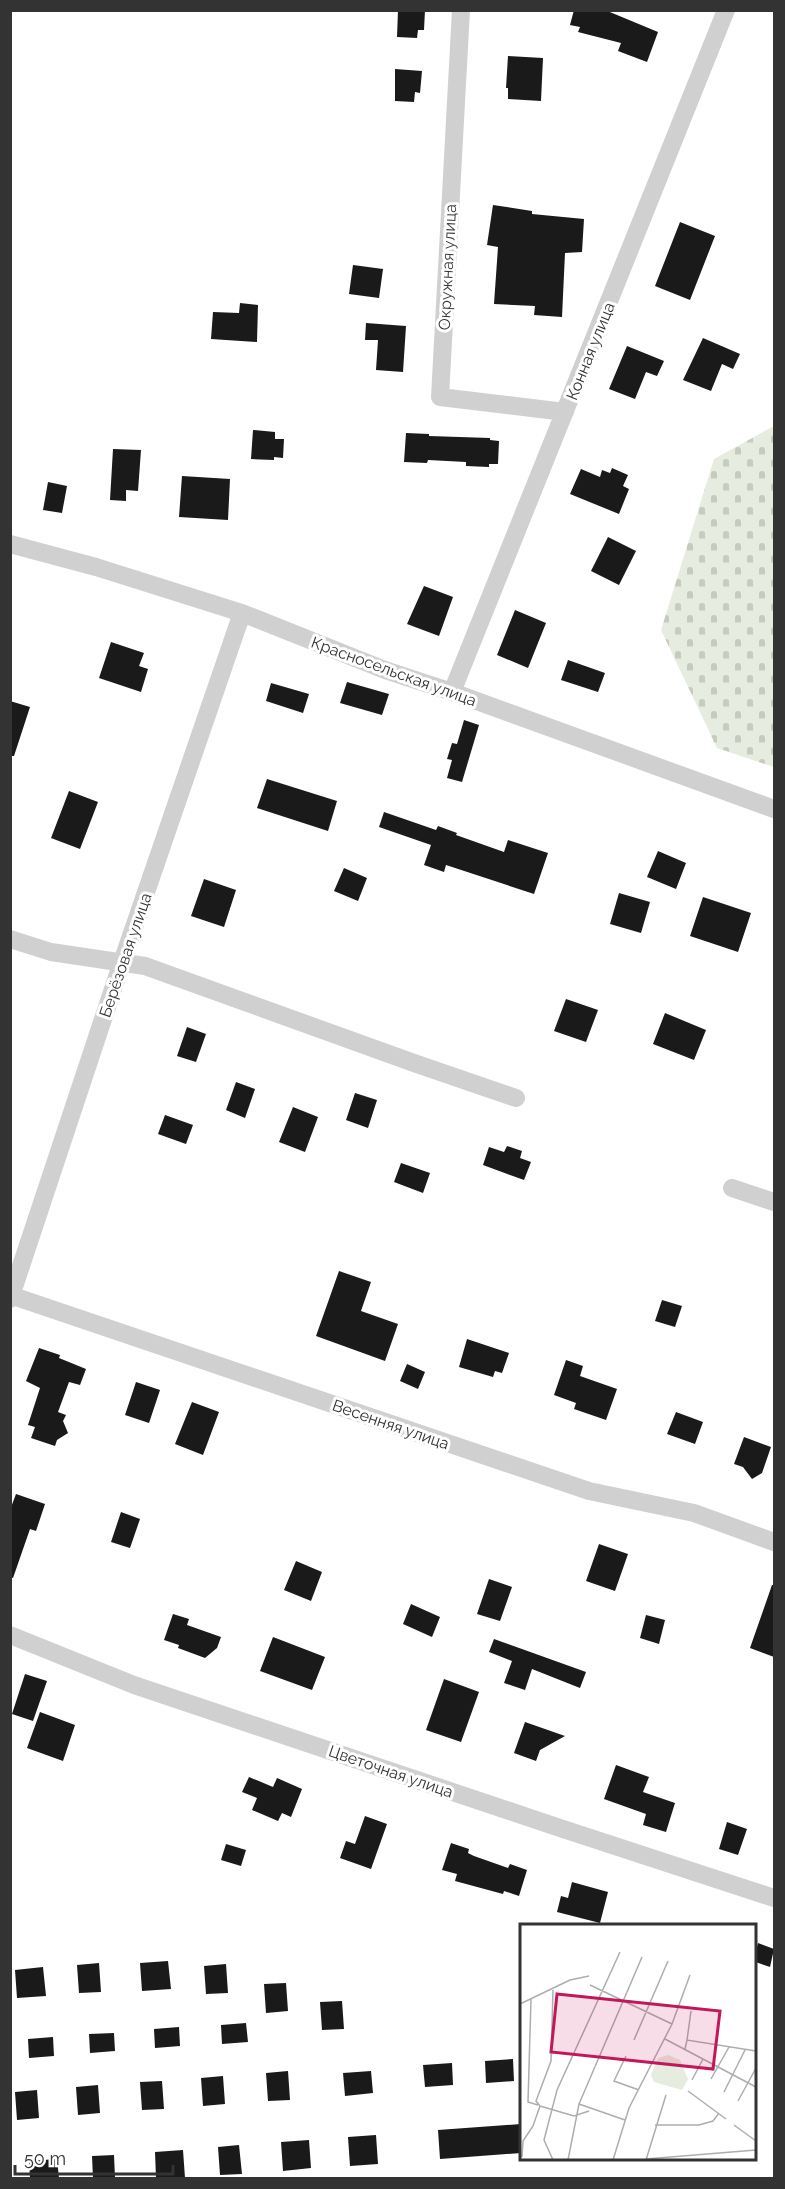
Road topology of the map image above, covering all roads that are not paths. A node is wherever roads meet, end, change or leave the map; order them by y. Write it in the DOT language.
graph roads {
  1 [pos="461,10"];
  2 [pos="726,10"];
  3 [pos="565,412"];
  4 [pos="10,544"];
  5 [pos="242,613"];
  6 [pos="452,692"];
  7 [pos="774,809"];
  8 [pos="10,939"];
  9 [pos="122,962"];
  10 [pos="516,1098"];
  11 [pos="732,1188"];
  12 [pos="774,1202"];
  13 [pos="11,1297"];
  14 [pos="774,1542"];
  15 [pos="10,1635"];
  16 [pos="774,1898"];
  1 -- 3 [label="street, Окружная улица"];
  2 -- 3 [label="street, Конная улица"];
  3 -- 6 [label="street, Конная улица"];
  4 -- 5 [label="street, Красносельская улица"];
  5 -- 6 [label="street, Красносельская улица"];
  5 -- 9 [label="street, Берёзовая улица"];
  6 -- 7 [label="street, Красносельская улица"];
  8 -- 9 [label="street"];
  9 -- 10 [label="street"];
  9 -- 13 [label="street, Берёзовая улица"];
  11 -- 12 [label="street"];
  13 -- 14 [label="street, Весенняя улица"];
  15 -- 16 [label="street, Цветочная улица"];
}
